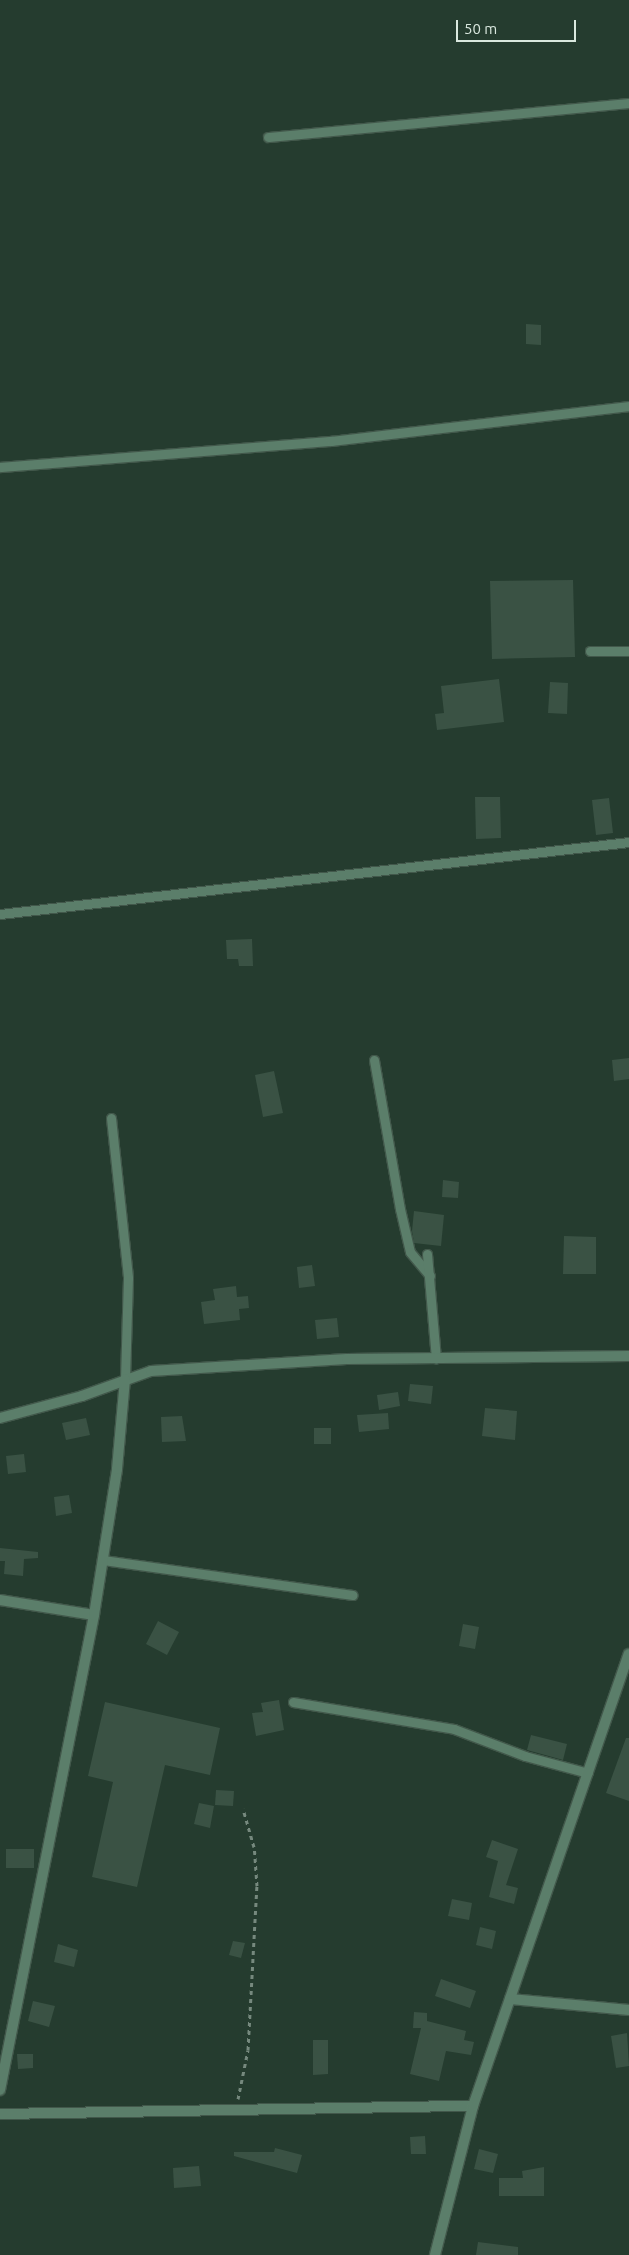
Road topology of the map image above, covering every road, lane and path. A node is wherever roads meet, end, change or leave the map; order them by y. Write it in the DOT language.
graph roads {
  1 [pos="629,103"];
  2 [pos="268,137"];
  3 [pos="629,406"];
  4 [pos="0,466"];
  5 [pos="590,651"];
  6 [pos="629,651"];
  7 [pos="629,842"];
  8 [pos="0,914"];
  9 [pos="374,1060"];
  10 [pos="111,1118"];
  11 [pos="427,1254"];
  12 [pos="430,1276"];
  13 [pos="629,1356"];
  14 [pos="436,1359"];
  15 [pos="124,1379"];
  16 [pos="0,1418"];
  17 [pos="103,1560"];
  18 [pos="353,1595"];
  19 [pos="0,1600"];
  20 [pos="94,1615"];
  21 [pos="629,1654"];
  22 [pos="293,1702"];
  23 [pos="588,1773"];
  24 [pos="243,1808"];
  25 [pos="510,1999"];
  26 [pos="629,2010"];
  27 [pos="0,2090"];
  28 [pos="473,2106"];
  29 [pos="236,2109"];
  30 [pos="0,2114"];
  31 [pos="435,2255"];
  1 -- 2 [label="lane"];
  3 -- 4 [label="lane"];
  5 -- 6 [label="lane"];
  7 -- 8 [label="lane"];
  9 -- 12 [label="lane"];
  10 -- 15 [label="lane"];
  11 -- 12 [label="lane"];
  12 -- 14 [label="lane"];
  13 -- 14 [label="street"];
  14 -- 15 [label="street"];
  15 -- 16 [label="street"];
  15 -- 17 [label="street"];
  17 -- 18 [label="lane"];
  17 -- 20 [label="street"];
  19 -- 20 [label="street"];
  20 -- 27 [label="street"];
  21 -- 23 [label="street"];
  22 -- 23 [label="lane"];
  23 -- 25 [label="street"];
  24 -- 29 [label="path"];
  25 -- 26 [label="street"];
  25 -- 28 [label="street"];
  28 -- 29 [label="street"];
  28 -- 31 [label="street"];
  29 -- 30 [label="street"];
}
